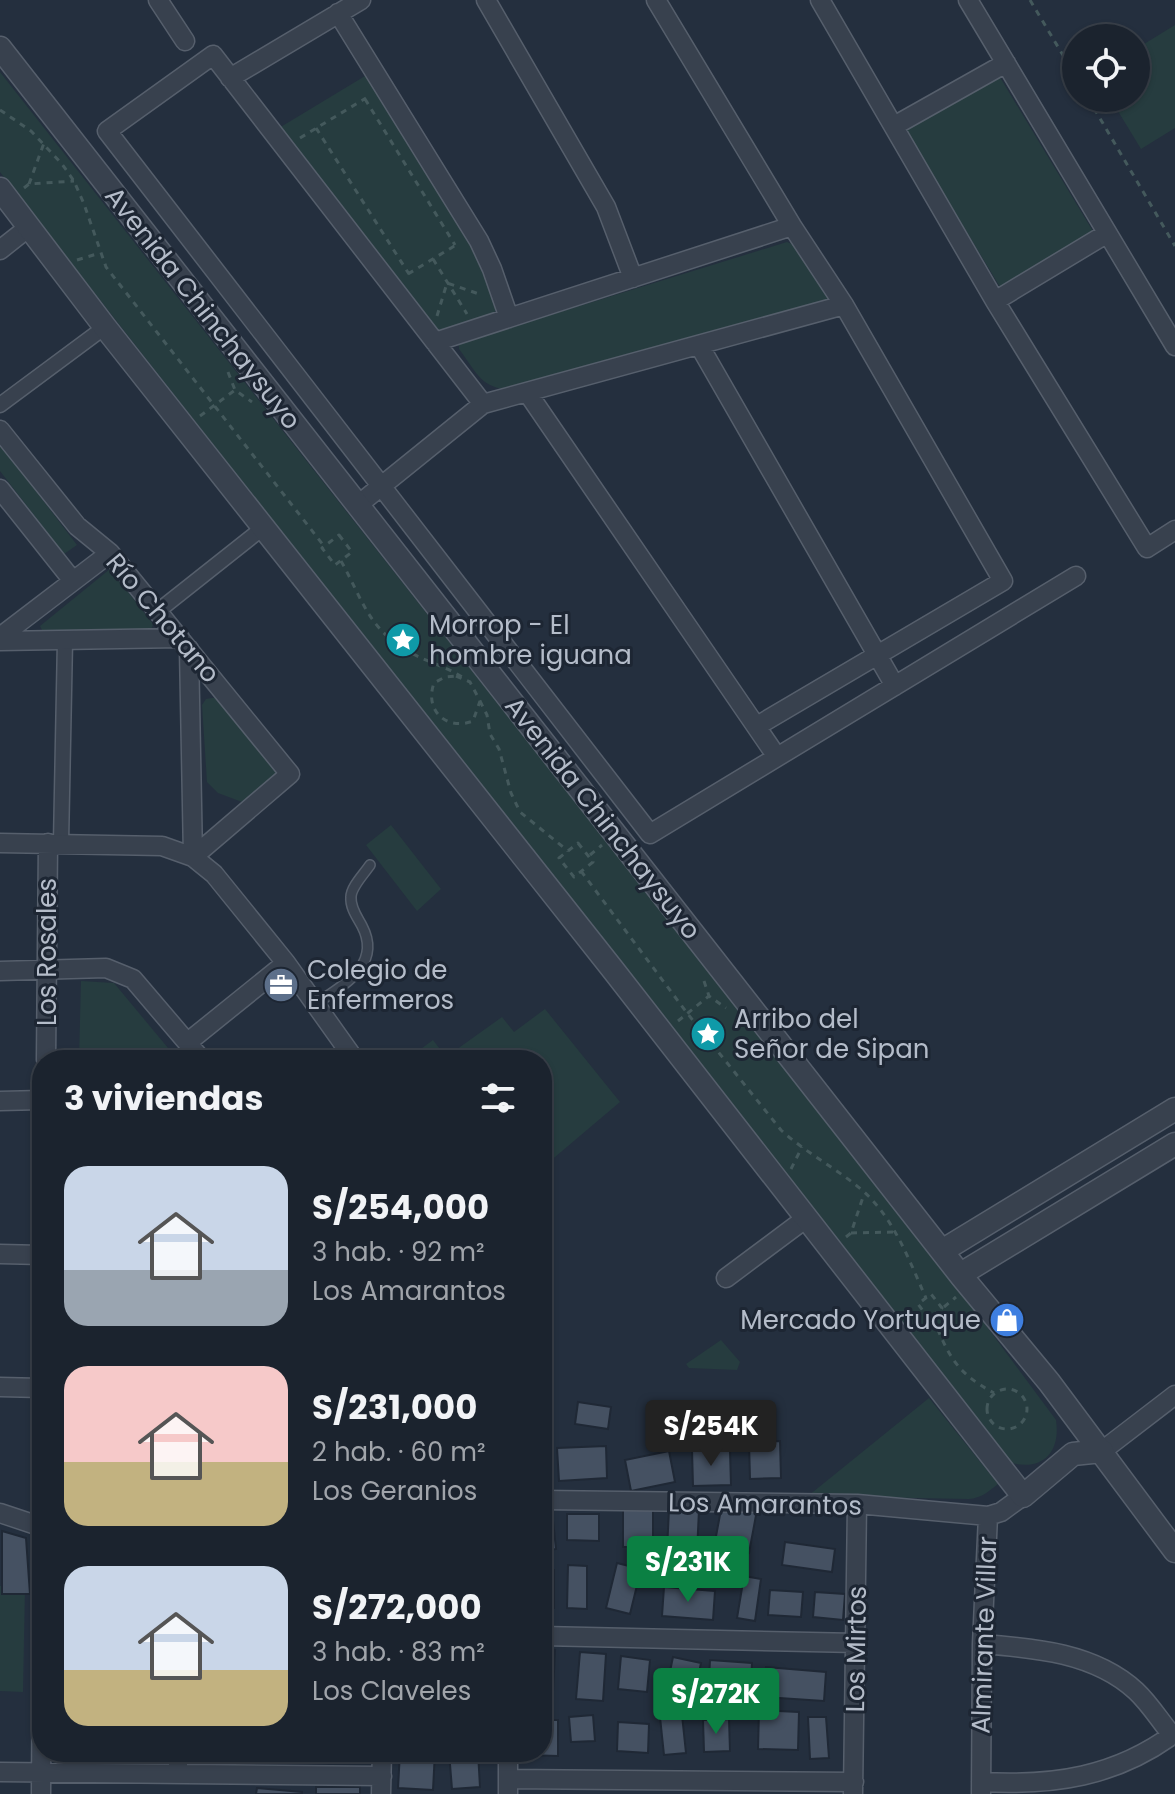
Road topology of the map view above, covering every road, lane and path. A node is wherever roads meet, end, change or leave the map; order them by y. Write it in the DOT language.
graph roads {
  1 [pos="361,0"];
  2 [pos="486,0"];
  3 [pos="656,0"];
  4 [pos="820,0"];
  5 [pos="968,0"];
  6 [pos="1030,0"];
  7 [pos="160,1"];
  8 [pos="338,13"];
  9 [pos="185,41"];
  10 [pos="0,48"];
  11 [pos="1062,54"];
  12 [pos="1006,63"];
  13 [pos="230,78"];
  14 [pos="0,110"];
  15 [pos="1096,112"];
  16 [pos="894,126"];
  17 [pos="316,128"];
  18 [pos="294,142"];
  19 [pos="44,143"];
  20 [pos="348,178"];
  21 [pos="74,181"];
  22 [pos="29,184"];
  23 [pos="339,184"];
  24 [pos="4,194"];
  25 [pos="792,226"];
  26 [pos="29,227"];
  27 [pos="1106,234"];
  28 [pos="466,239"];
  29 [pos="455,245"];
  30 [pos="1175,246"];
  31 [pos="0,250"];
  32 [pos="100,253"];
  33 [pos="433,259"];
  34 [pos="62,269"];
  35 [pos="409,274"];
  36 [pos="633,278"];
  37 [pos="401,279"];
  38 [pos="447,283"];
  39 [pos="493,299"];
  40 [pos="995,301"];
  41 [pos="844,305"];
  42 [pos="509,318"];
  43 [pos="471,321"];
  44 [pos="435,323"];
  45 [pos="105,327"];
  46 [pos="435,342"];
  47 [pos="699,345"];
  48 [pos="1175,346"];
  49 [pos="235,390"];
  50 [pos="527,392"];
  51 [pos="483,404"];
  52 [pos="0,405"];
  53 [pos="215,405"];
  54 [pos="186,427"];
  55 [pos="0,430"];
  56 [pos="381,486"];
  57 [pos="0,489"];
  58 [pos="358,505"];
  59 [pos="264,527"];
  60 [pos="1175,530"];
  61 [pos="324,546"];
  62 [pos="110,553"];
  63 [pos="341,561"];
  64 [pos="1076,576"];
  65 [pos="73,581"];
  66 [pos="158,611"];
  67 [pos="0,639"];
  68 [pos="65,640"];
  69 [pos="185,644"];
  70 [pos="877,655"];
  71 [pos="462,677"];
  72 [pos="895,686"];
  73 [pos="480,701"];
  74 [pos="757,726"];
  75 [pos="777,757"];
  76 [pos="0,843"];
  77 [pos="55,843"];
  78 [pos="605,843"];
  79 [pos="568,851"];
  80 [pos="588,856"];
  81 [pos="193,857"];
  82 [pos="370,865"];
  83 [pos="581,871"];
  84 [pos="286,963"];
  85 [pos="47,970"];
  86 [pos="0,971"];
  87 [pos="709,996"];
  88 [pos="317,1003"];
  89 [pos="687,1013"];
  90 [pos="672,1025"];
  91 [pos="188,1042"];
  92 [pos="46,1050"];
  93 [pos="194,1050"];
  94 [pos="348,1050"];
  95 [pos="32,1100"];
  96 [pos="0,1101"];
  97 [pos="1175,1109"];
  98 [pos="1175,1144"];
  99 [pos="864,1192"];
  100 [pos="805,1219"];
  101 [pos="895,1232"];
  102 [pos="851,1233"];
  103 [pos="830,1250"];
  104 [pos="942,1251"];
  105 [pos="0,1254"];
  106 [pos="32,1255"];
  107 [pos="726,1278"];
  108 [pos="960,1284"];
  109 [pos="926,1298"];
  110 [pos="942,1308"];
  111 [pos="930,1318"];
  112 [pos="912,1331"];
  113 [pos="0,1387"];
  114 [pos="32,1388"];
  115 [pos="994,1393"];
  116 [pos="1175,1395"];
  117 [pos="1102,1451"];
  118 [pos="1023,1496"];
  119 [pos="552,1500"];
  120 [pos="857,1504"];
  121 [pos="0,1513"];
  122 [pos="988,1516"];
  123 [pos="32,1524"];
  124 [pos="1175,1551"];
  125 [pos="552,1636"];
  126 [pos="857,1643"];
  127 [pos="982,1644"];
  128 [pos="1173,1734"];
  129 [pos="41,1762"];
  130 [pos="178,1762"];
  131 [pos="382,1762"];
  132 [pos="508,1762"];
  133 [pos="0,1772"];
  134 [pos="41,1772"];
  135 [pos="178,1774"];
  136 [pos="382,1785"];
  137 [pos="508,1786"];
  138 [pos="853,1788"];
  139 [pos="981,1788"];
  140 [pos="41,1794"];
  1 -- 8 [label="street"];
  2 -- 36 [label="street"];
  3 -- 25 [label="street"];
  4 -- 16 [label="street"];
  5 -- 12 [label="street"];
  6 -- 11 [label="path"];
  7 -- 9 [label="street"];
  8 -- 13 [label="street"];
  8 -- 42 [label="street"];
  10 -- 58 [label="street, Avenida Chinchaysuyo"];
  12 -- 16 [label="street"];
  12 -- 27 [label="street"];
  13 -- 46 [label="street"];
  13 -- 56 [label="street"];
  14 -- 19 [label="path"];
  15 -- 30 [label="path"];
  16 -- 40 [label="street"];
  17 -- 18 [label="path"];
  17 -- 20 [label="path"];
  17 -- 29 [label="path"];
  19 -- 21 [label="path"];
  19 -- 22 [label="path"];
  20 -- 23 [label="path"];
  20 -- 35 [label="path"];
  21 -- 22 [label="path"];
  21 -- 32 [label="path"];
  22 -- 24 [label="path"];
  24 -- 26 [label="street"];
  25 -- 36 [label="street"];
  25 -- 41 [label="street"];
  26 -- 31 [label="street"];
  26 -- 34 [label="street"];
  27 -- 40 [label="street"];
  27 -- 48 [label="street"];
  28 -- 29 [label="path"];
  29 -- 33 [label="path"];
  32 -- 34 [label="path"];
  32 -- 53 [label="path"];
  33 -- 35 [label="path"];
  33 -- 38 [label="path"];
  34 -- 45 [label="street"];
  35 -- 37 [label="path"];
  36 -- 42 [label="street"];
  38 -- 39 [label="path"];
  38 -- 43 [label="path"];
  38 -- 44 [label="path"];
  40 -- 60 [label="street"];
  41 -- 47 [label="street"];
  41 -- 70 [label="street"];
  42 -- 46 [label="street"];
  45 -- 52 [label="street"];
  45 -- 54 [label="street"];
  46 -- 51 [label="street"];
  47 -- 50 [label="street"];
  47 -- 70 [label="street"];
  49 -- 53 [label="path"];
  50 -- 51 [label="street"];
  50 -- 74 [label="street"];
  51 -- 56 [label="street"];
  53 -- 54 [label="path"];
  53 -- 61 [label="path"];
  54 -- 59 [label="street"];
  55 -- 62 [label="street, Río Chotano"];
  56 -- 58 [label="street"];
  56 -- 75 [label="street"];
  57 -- 65 [label="street, Río Chotano"];
  58 -- 104 [label="street, Avenida Chinchaysuyo"];
  59 -- 66 [label="street"];
  59 -- 100 [label="street"];
  61 -- 63 [label="path"];
  61 -- 63 [label="path"];
  62 -- 65 [label="street"];
  62 -- 66 [label="street, Río Chotano"];
  63 -- 71 [label="path"];
  64 -- 72 [label="street"];
  65 -- 67 [label="street"];
  66 -- 69 [label="street, Río Chotano"];
  67 -- 68 [label="street"];
  68 -- 69 [label="street"];
  68 -- 77 [label="street"];
  69 -- 81 [label="street"];
  69 -- 81 [label="street, Río Chotano"];
  70 -- 72 [label="street"];
  70 -- 74 [label="street"];
  71 -- 73 [label="path"];
  71 -- 73 [label="path"];
  72 -- 75 [label="street"];
  73 -- 79 [label="path"];
  74 -- 75 [label="street"];
  76 -- 77 [label="street"];
  77 -- 81 [label="street"];
  77 -- 85 [label="street, Los Rosales"];
  78 -- 80 [label="path"];
  79 -- 80 [label="path"];
  79 -- 83 [label="path"];
  80 -- 83 [label="path"];
  81 -- 84 [label="street"];
  82 -- 88 [label="lane"];
  83 -- 89 [label="path"];
  84 -- 88 [label="street"];
  84 -- 91 [label="street"];
  85 -- 86 [label="street"];
  85 -- 91 [label="street"];
  85 -- 92 [label="street, Los Rosales"];
  87 -- 89 [label="path"];
  88 -- 94 [label="street"];
  89 -- 90 [label="path"];
  89 -- 99 [label="path"];
  91 -- 93 [label="street"];
  95 -- 96 [label="street"];
  97 -- 104 [label="street"];
  98 -- 108 [label="street"];
  99 -- 101 [label="path"];
  99 -- 102 [label="path"];
  100 -- 103 [label="street"];
  100 -- 107 [label="street"];
  101 -- 102 [label="path"];
  101 -- 109 [label="path"];
  102 -- 103 [label="path"];
  103 -- 118 [label="street"];
  104 -- 108 [label="street, Avenida Chinchaysuyo"];
  105 -- 106 [label="street"];
  108 -- 110 [label="path"];
  108 -- 117 [label="street, Avenida Chinchaysuyo"];
  109 -- 110 [label="path"];
  109 -- 111 [label="path"];
  110 -- 111 [label="path"];
  111 -- 112 [label="path"];
  111 -- 115 [label="path"];
  113 -- 114 [label="street"];
  115 -- 115 [label="path"];
  116 -- 117 [label="street"];
  117 -- 118 [label="street, Almirante Villar"];
  117 -- 124 [label="street, Avenida Chinchaysuyo"];
  118 -- 122 [label="street, Almirante Villar"];
  119 -- 120 [label="street, Los Amarantos"];
  120 -- 122 [label="street, Los Amarantos"];
  120 -- 126 [label="street, Los Mirtos"];
  121 -- 123 [label="street"];
  122 -- 127 [label="street, Almirante Villar"];
  125 -- 126 [label="street"];
  126 -- 138 [label="street, Los Mirtos"];
  127 -- 128 [label="street"];
  127 -- 139 [label="street, Almirante Villar"];
  128 -- 139 [label="street"];
  129 -- 134 [label="street"];
  130 -- 135 [label="street"];
  131 -- 136 [label="street"];
  132 -- 137 [label="street"];
  133 -- 134 [label="street"];
  134 -- 135 [label="street"];
  134 -- 140 [label="street"];
  135 -- 136 [label="street"];
  137 -- 138 [label="street"];
}
